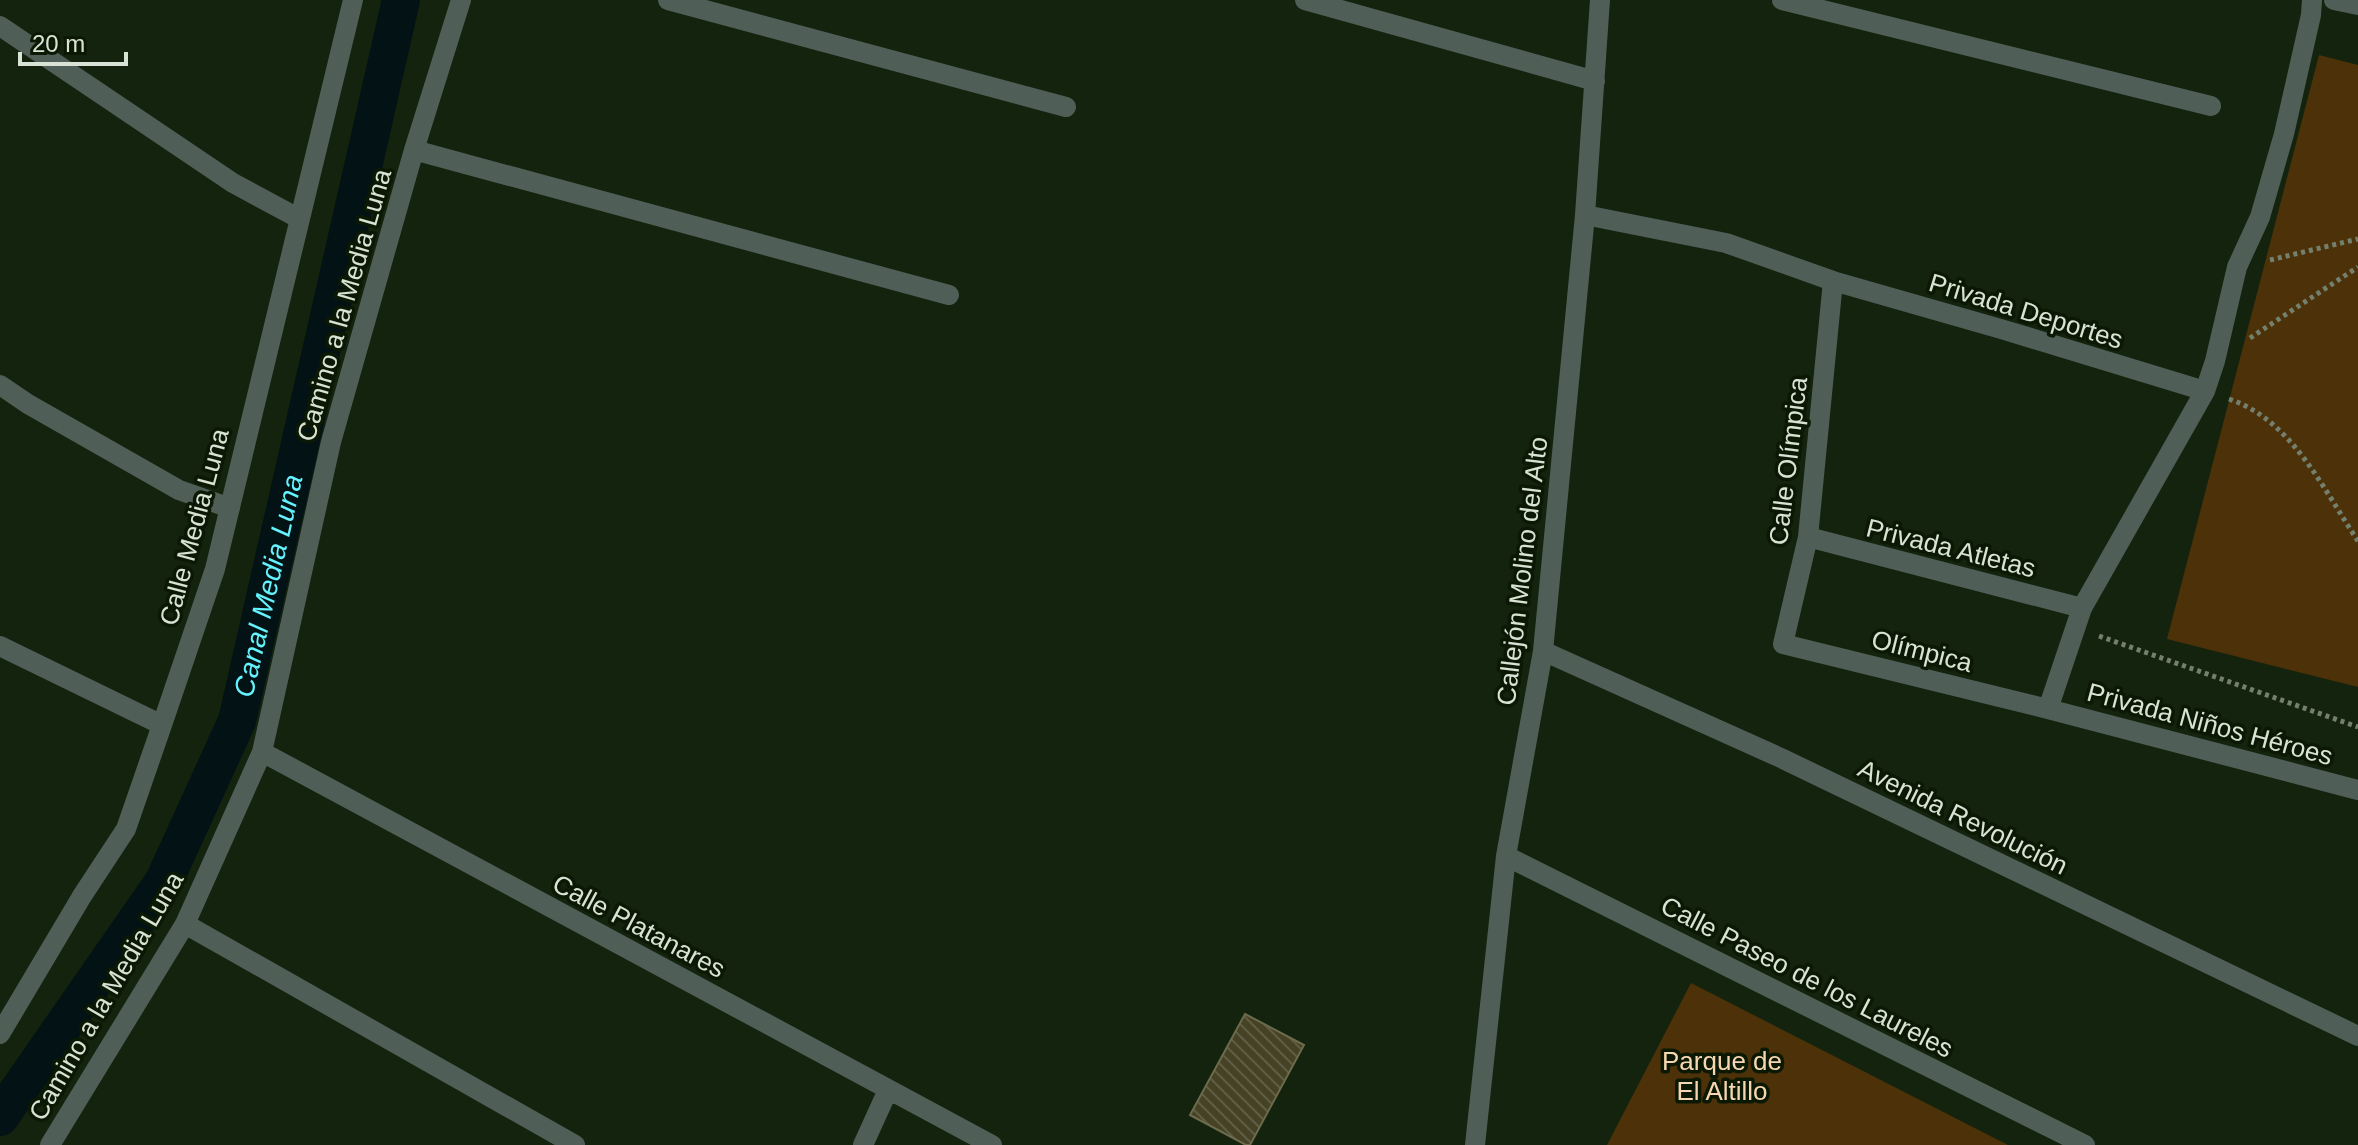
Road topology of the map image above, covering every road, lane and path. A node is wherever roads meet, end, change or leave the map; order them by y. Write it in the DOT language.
graph roads {
  1 [pos="353,0"];
  2 [pos="461,0"];
  3 [pos="668,0"];
  4 [pos="1305,0"];
  5 [pos="1600,0"];
  6 [pos="1782,0"];
  7 [pos="2312,0"];
  8 [pos="2334,0"];
  9 [pos="2358,5"];
  10 [pos="0,26"];
  11 [pos="1595,81"];
  12 [pos="2211,106"];
  13 [pos="1066,107"];
  14 [pos="414,150"];
  15 [pos="1585,215"];
  16 [pos="298,218"];
  17 [pos="2358,239"];
  18 [pos="2237,267"];
  19 [pos="2358,267"];
  20 [pos="1833,281"];
  21 [pos="949,295"];
  22 [pos="2215,361"];
  23 [pos="0,385"];
  24 [pos="2205,391"];
  25 [pos="230,508"];
  26 [pos="1808,537"];
  27 [pos="2358,541"];
  28 [pos="2082,608"];
  29 [pos="2075,628"];
  30 [pos="1783,644"];
  31 [pos="0,646"];
  32 [pos="1543,651"];
  33 [pos="2048,709"];
  34 [pos="162,725"];
  35 [pos="2358,727"];
  36 [pos="262,752"];
  37 [pos="2358,790"];
  38 [pos="1506,856"];
  39 [pos="185,924"];
  40 [pos="0,1034"];
  41 [pos="2358,1036"];
  42 [pos="888,1090"];
  43 [pos="50,1145"];
  44 [pos="575,1145"];
  45 [pos="863,1145"];
  46 [pos="992,1145"];
  47 [pos="1475,1145"];
  48 [pos="2085,1145"];
  1 -- 16 [label="street, Calle Media Luna"];
  2 -- 14 [label="street, Camino a la Media Luna"];
  3 -- 13 [label="street"];
  4 -- 11 [label="street"];
  5 -- 11 [label="street, Callejón Molino del Alto"];
  6 -- 12 [label="street"];
  7 -- 18 [label="street"];
  8 -- 9 [label="street"];
  10 -- 16 [label="street"];
  11 -- 15 [label="street, Callejón Molino del Alto"];
  14 -- 21 [label="street"];
  14 -- 36 [label="street, Camino a la Media Luna"];
  15 -- 20 [label="street, Privada Deportes"];
  15 -- 32 [label="street, Callejón Molino del Alto"];
  16 -- 25 [label="street, Calle Media Luna"];
  17 -- 18 [label="path"];
  18 -- 22 [label="street"];
  19 -- 22 [label="path"];
  20 -- 24 [label="street, Privada Deportes"];
  20 -- 26 [label="street, Calle Olímpica"];
  22 -- 24 [label="street"];
  23 -- 25 [label="street"];
  24 -- 27 [label="path"];
  24 -- 28 [label="street"];
  25 -- 34 [label="street, Calle Media Luna"];
  26 -- 28 [label="street, Privada Atletas"];
  26 -- 30 [label="street, Calle Olímpica"];
  28 -- 29 [label="street"];
  29 -- 33 [label="street"];
  29 -- 35 [label="path"];
  30 -- 33 [label="street, Olímpica"];
  31 -- 34 [label="street"];
  32 -- 38 [label="street, Callejón Molino del Alto"];
  32 -- 41 [label="street, Avenida Revolución"];
  33 -- 37 [label="street, Privada Niños Héroes"];
  34 -- 40 [label="street, Calle Media Luna"];
  36 -- 39 [label="street, Camino a la Media Luna"];
  36 -- 42 [label="street, Calle Platanares"];
  38 -- 47 [label="street, Callejón Molino del Alto"];
  38 -- 48 [label="street, Calle Paseo de los Laureles"];
  39 -- 43 [label="street, Camino a la Media Luna"];
  39 -- 44 [label="street"];
  42 -- 45 [label="street"];
  42 -- 46 [label="street, Calle Platanares"];
}
